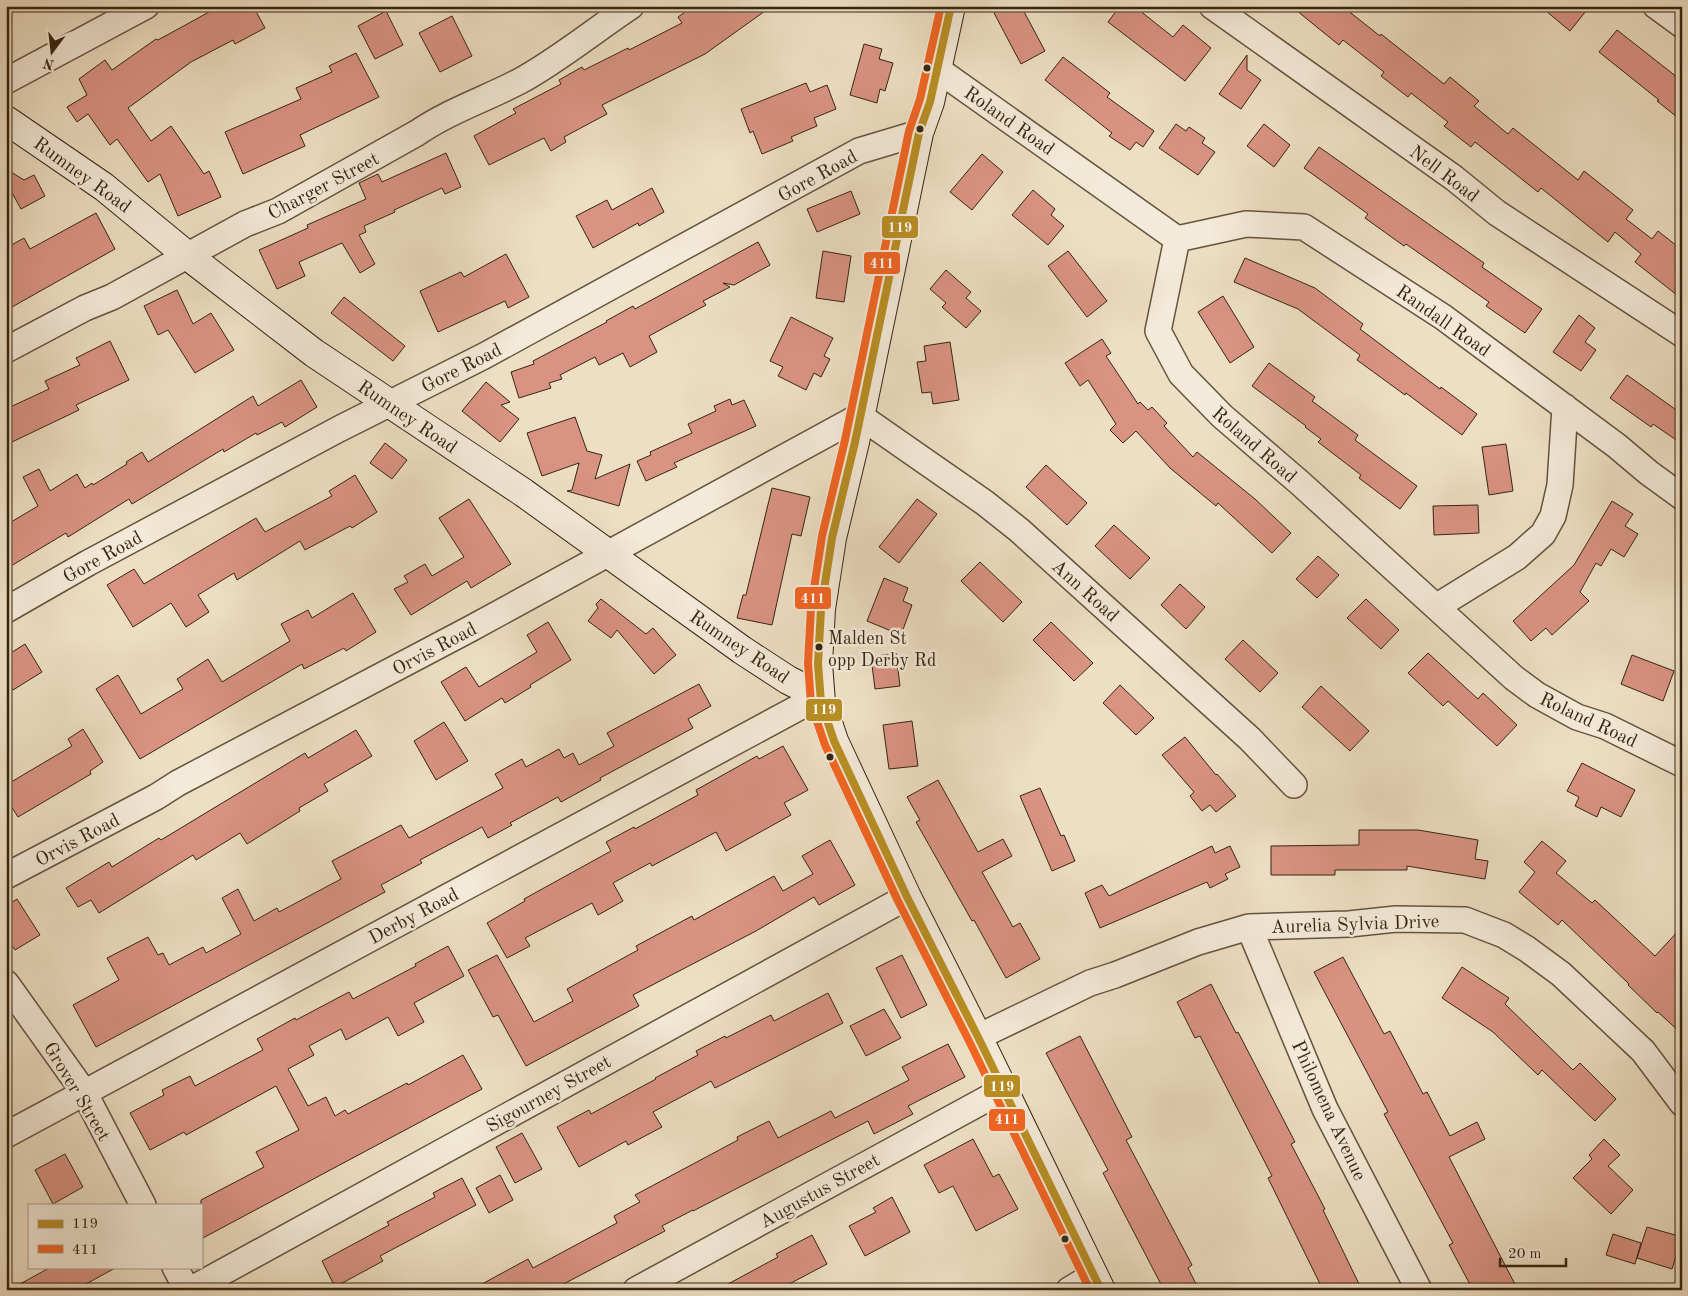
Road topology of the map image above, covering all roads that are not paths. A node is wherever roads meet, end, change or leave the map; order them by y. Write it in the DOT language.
graph roads {
  1 [pos="146,6"];
  2 [pos="632,6"];
  3 [pos="951,6"];
  4 [pos="1212,6"];
  5 [pos="1656,6"];
  6 [pos="1682,25"];
  7 [pos="938,69"];
  8 [pos="6,81"];
  9 [pos="6,120"];
  10 [pos="919,133"];
  11 [pos="1177,238"];
  12 [pos="188,256"];
  13 [pos="1682,334"];
  14 [pos="6,350"];
  15 [pos="390,404"];
  16 [pos="1565,407"];
  17 [pos="860,416"];
  18 [pos="1682,497"];
  19 [pos="608,554"];
  20 [pos="1436,607"];
  21 [pos="6,610"];
  22 [pos="820,696"];
  23 [pos="1682,764"];
  24 [pos="1294,785"];
  25 [pos="6,876"];
  26 [pos="907,897"];
  27 [pos="1248,927"];
  28 [pos="6,983"];
  29 [pos="978,1037"];
  30 [pos="1002,1090"];
  31 [pos="84,1092"];
  32 [pos="1682,1103"];
  33 [pos="6,1135"];
  34 [pos="141,1204"];
  35 [pos="176,1268"];
  36 [pos="1097,1282"];
  37 [pos="188,1290"];
  38 [pos="636,1290"];
  39 [pos="1069,1290"];
  40 [pos="1419,1290"];
  1 -- 8 [label="street"];
  2 -- 12 [label="street, Charger Street"];
  3 -- 7 [label="street"];
  4 -- 13 [label="street, Nell Road"];
  5 -- 6 [label="street"];
  7 -- 10 [label="street"];
  7 -- 11 [label="street, Roland Road"];
  9 -- 12 [label="street, Rumney Road"];
  10 -- 15 [label="street, Gore Road"];
  10 -- 17 [label="street"];
  11 -- 16 [label="street, Randall Road"];
  11 -- 20 [label="street, Roland Road"];
  12 -- 14 [label="street, Charger Street"];
  12 -- 15 [label="street, Rumney Road"];
  15 -- 19 [label="street, Rumney Road"];
  15 -- 21 [label="street, Gore Road"];
  16 -- 18 [label="street, Randall Road"];
  16 -- 20 [label="street"];
  17 -- 19 [label="street, Orvis Road"];
  17 -- 22 [label="street"];
  17 -- 24 [label="street, Ann Road"];
  19 -- 22 [label="street, Rumney Road"];
  19 -- 25 [label="street, Orvis Road"];
  20 -- 23 [label="street, Roland Road"];
  22 -- 26 [label="street"];
  22 -- 31 [label="street, Derby Road"];
  26 -- 29 [label="street"];
  26 -- 37 [label="street, Sigourney Street"];
  27 -- 29 [label="street, Aurelia Sylvia Drive"];
  27 -- 32 [label="street, Aurelia Sylvia Drive"];
  27 -- 40 [label="street, Philomena Avenue"];
  28 -- 31 [label="street, Grover Street"];
  29 -- 30 [label="street"];
  30 -- 36 [label="street"];
  30 -- 38 [label="street, Augustus Street"];
  31 -- 33 [label="street, Derby Road"];
  31 -- 34 [label="street, Grover Street"];
  35 -- 37 [label="street"];
  36 -- 39 [label="street"];
}
